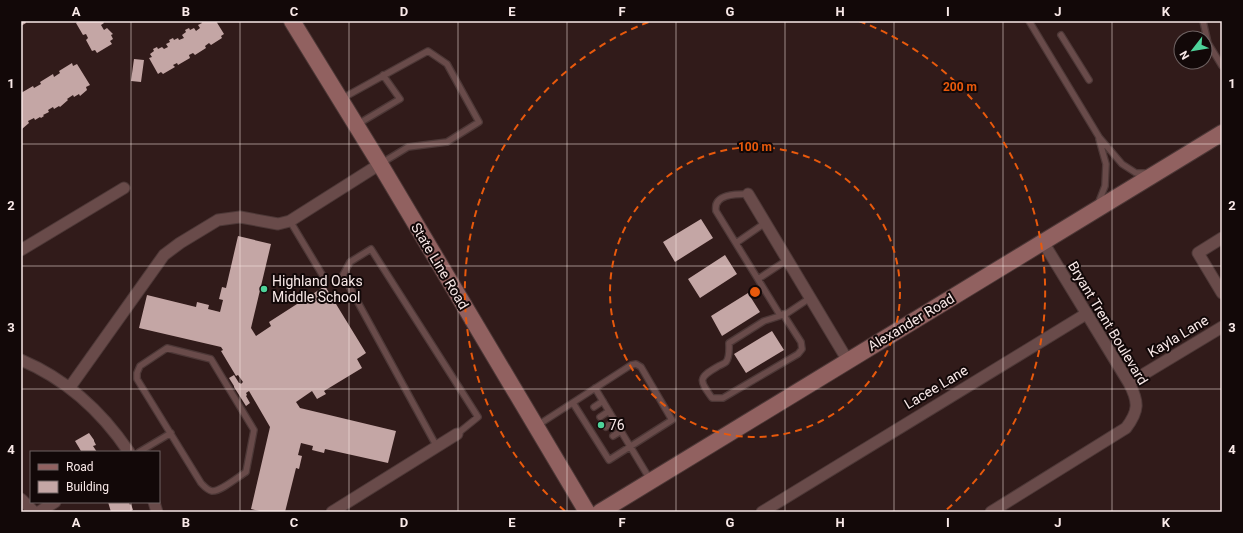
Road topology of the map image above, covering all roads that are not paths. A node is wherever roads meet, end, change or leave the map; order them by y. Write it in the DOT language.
graph roads {
  1 [pos="292,21"];
  2 [pos="1029,21"];
  3 [pos="1203,21"];
  4 [pos="1061,35"];
  5 [pos="1222,66"];
  6 [pos="383,76"];
  7 [pos="1089,80"];
  8 [pos="340,99"];
  9 [pos="356,126"];
  10 [pos="1222,133"];
  11 [pos="1099,137"];
  12 [pos="380,164"];
  13 [pos="1156,173"];
  14 [pos="124,188"];
  15 [pos="748,194"];
  16 [pos="1096,210"];
  17 [pos="290,221"];
  18 [pos="765,224"];
  19 [pos="1222,238"];
  20 [pos="1043,242"];
  21 [pos="736,243"];
  22 [pos="21,250"];
  23 [pos="788,260"];
  24 [pos="323,276"];
  25 [pos="758,279"];
  26 [pos="1222,293"];
  27 [pos="810,298"];
  28 [pos="1086,314"];
  29 [pos="782,315"];
  30 [pos="1222,327"];
  31 [pos="21,360"];
  32 [pos="848,361"];
  33 [pos="1129,383"];
  34 [pos="70,388"];
  35 [pos="595,388"];
  36 [pos="603,401"];
  37 [pos="573,403"];
  38 [pos="594,407"];
  39 [pos="609,411"];
  40 [pos="600,417"];
  41 [pos="615,421"];
  42 [pos="536,427"];
  43 [pos="606,427"];
  44 [pos="621,431"];
  45 [pos="171,433"];
  46 [pos="457,434"];
  47 [pos="613,436"];
  48 [pos="437,447"];
  49 [pos="630,447"];
  50 [pos="128,451"];
  51 [pos="141,451"];
  52 [pos="651,481"];
  53 [pos="21,499"];
  54 [pos="53,503"];
  55 [pos="34,512"];
  56 [pos="39,512"];
  57 [pos="332,512"];
  58 [pos="587,512"];
  59 [pos="600,512"];
  60 [pos="762,512"];
  61 [pos="991,512"];
  1 -- 8 [label="street, State Line Road"];
  2 -- 11 [label="lane"];
  3 -- 5 [label="lane"];
  4 -- 7 [label="lane"];
  6 -- 8 [label="lane"];
  6 -- 9 [label="lane"];
  6 -- 12 [label="lane"];
  8 -- 9 [label="street, State Line Road"];
  9 -- 12 [label="street, State Line Road"];
  10 -- 13 [label="street, Alexander Road"];
  11 -- 13 [label="lane"];
  11 -- 16 [label="lane"];
  12 -- 17 [label="street"];
  12 -- 42 [label="street, State Line Road"];
  13 -- 16 [label="street, Alexander Road"];
  14 -- 22 [label="street"];
  15 -- 18 [label="street"];
  15 -- 21 [label="lane"];
  16 -- 20 [label="street, Alexander Road"];
  17 -- 24 [label="lane"];
  17 -- 34 [label="street"];
  18 -- 21 [label="lane"];
  18 -- 23 [label="street"];
  19 -- 26 [label="street"];
  20 -- 28 [label="street, Bryant Trent Boulevard"];
  20 -- 32 [label="street, Alexander Road"];
  21 -- 25 [label="lane"];
  23 -- 25 [label="lane"];
  23 -- 27 [label="street"];
  25 -- 29 [label="lane"];
  27 -- 29 [label="lane"];
  27 -- 32 [label="street"];
  28 -- 33 [label="street, Bryant Trent Boulevard"];
  28 -- 60 [label="street, Lacee Lane"];
  29 -- 29 [label="lane"];
  30 -- 33 [label="street, Kayla Lane"];
  31 -- 34 [label="street"];
  32 -- 52 [label="street, Alexander Road"];
  33 -- 61 [label="street, Bryant Trent Boulevard"];
  34 -- 50 [label="street"];
  35 -- 36 [label="lane"];
  35 -- 37 [label="lane"];
  35 -- 49 [label="lane"];
  36 -- 38 [label="lane"];
  36 -- 39 [label="lane"];
  37 -- 42 [label="lane"];
  37 -- 49 [label="lane"];
  39 -- 40 [label="lane"];
  39 -- 41 [label="lane"];
  41 -- 43 [label="lane"];
  41 -- 44 [label="lane"];
  42 -- 58 [label="street, State Line Road"];
  44 -- 47 [label="lane"];
  44 -- 49 [label="lane"];
  45 -- 45 [label="lane"];
  45 -- 51 [label="lane"];
  46 -- 48 [label="street"];
  46 -- 48 [label="lane"];
  48 -- 57 [label="street"];
  49 -- 52 [label="lane"];
  52 -- 59 [label="street, Alexander Road"];
  53 -- 55 [label="street"];
  54 -- 56 [label="street"];
}
